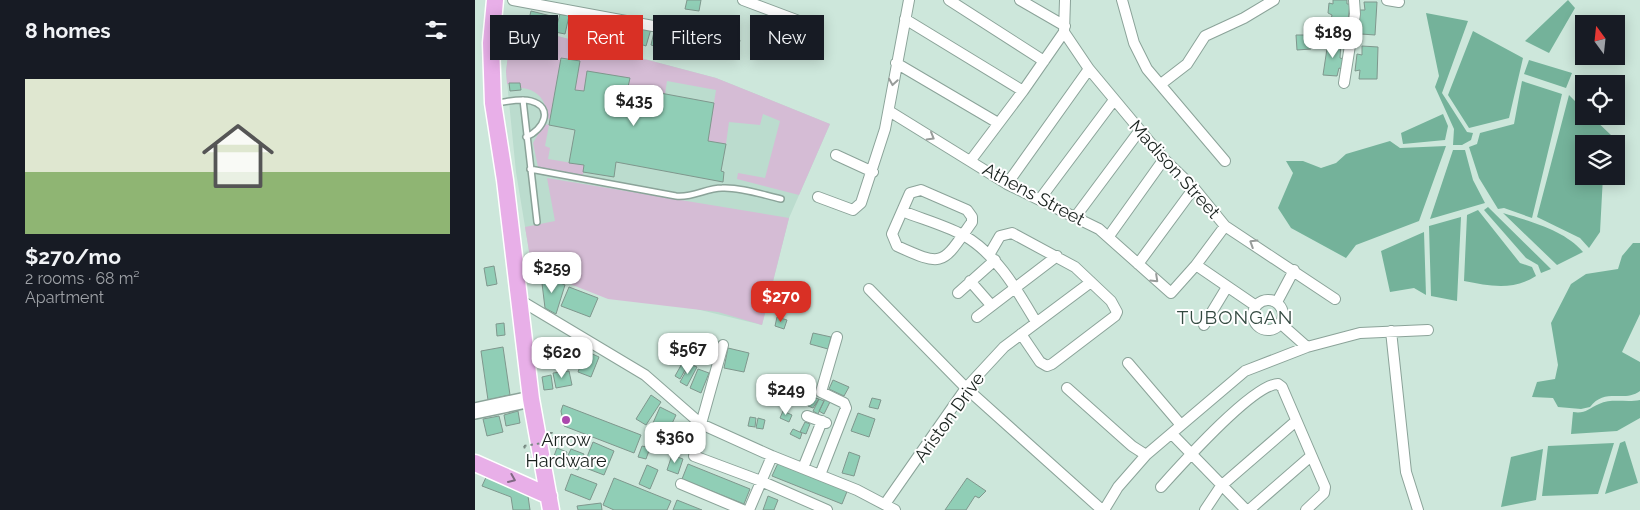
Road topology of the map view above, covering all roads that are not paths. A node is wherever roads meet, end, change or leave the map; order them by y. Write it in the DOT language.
graph roads {
  1 [pos="495,0"];
  2 [pos="513,0"];
  3 [pos="743,0"];
  4 [pos="909,0"];
  5 [pos="949,0"];
  6 [pos="1020,0"];
  7 [pos="1065,0"];
  8 [pos="1122,0"];
  9 [pos="1274,0"];
  10 [pos="1353,0"];
  11 [pos="1387,0"];
  12 [pos="1399,2"];
  13 [pos="783,15"];
  14 [pos="905,19"];
  15 [pos="653,26"];
  16 [pos="1064,29"];
  17 [pos="1044,61"];
  18 [pos="895,63"];
  19 [pos="1089,69"];
  20 [pos="1344,83"];
  21 [pos="1161,84"];
  22 [pos="1023,91"];
  23 [pos="523,100"];
  24 [pos="1114,100"];
  25 [pos="493,103"];
  26 [pos="889,111"];
  27 [pos="998,123"];
  28 [pos="1140,130"];
  29 [pos="526,137"];
  30 [pos="836,155"];
  31 [pos="1164,159"];
  32 [pos="971,160"];
  33 [pos="1225,160"];
  34 [pos="530,169"];
  35 [pos="873,172"];
  36 [pos="1007,184"];
  37 [pos="1194,188"];
  38 [pos="818,197"];
  39 [pos="781,199"];
  40 [pos="1040,199"];
  41 [pos="902,211"];
  42 [pos="1076,216"];
  43 [pos="537,222"];
  44 [pos="1225,226"];
  45 [pos="962,235"];
  46 [pos="1109,236"];
  47 [pos="1057,256"];
  48 [pos="992,258"];
  49 [pos="1138,264"];
  50 [pos="1196,266"];
  51 [pos="1294,270"];
  52 [pos="970,282"];
  53 [pos="1091,282"];
  54 [pos="1015,287"];
  55 [pos="1227,287"];
  56 [pos="869,289"];
  57 [pos="958,293"];
  58 [pos="518,299"];
  59 [pos="1335,299"];
  60 [pos="1277,302"];
  61 [pos="991,305"];
  62 [pos="1256,306"];
  63 [pos="977,317"];
  64 [pos="1036,322"];
  65 [pos="1281,324"];
  66 [pos="1204,325"];
  67 [pos="1428,330"];
  68 [pos="1391,331"];
  69 [pos="1021,334"];
  70 [pos="837,337"];
  71 [pos="723,345"];
  72 [pos="1307,347"];
  73 [pos="1128,363"];
  74 [pos="965,388"];
  75 [pos="1067,388"];
  76 [pos="531,399"];
  77 [pos="475,412"];
  78 [pos="807,416"];
  79 [pos="1296,421"];
  80 [pos="701,424"];
  81 [pos="1181,425"];
  82 [pos="1172,434"];
  83 [pos="1191,454"];
  84 [pos="1146,455"];
  85 [pos="694,456"];
  86 [pos="771,456"];
  87 [pos="1311,456"];
  88 [pos="475,463"];
  89 [pos="803,468"];
  90 [pos="820,474"];
  91 [pos="761,481"];
  92 [pos="681,484"];
  93 [pos="1221,486"];
  94 [pos="1161,487"];
  95 [pos="550,503"];
  96 [pos="885,504"];
  97 [pos="743,510"];
  98 [pos="749,510"];
  99 [pos="827,510"];
  100 [pos="895,510"];
  101 [pos="1103,510"];
  102 [pos="1205,510"];
  103 [pos="1248,510"];
  104 [pos="1306,510"];
  105 [pos="1418,510"];
  1 -- 25 [label="main road"];
  2 -- 15 [label="street"];
  3 -- 13 [label="street"];
  4 -- 14 [label="street"];
  5 -- 17 [label="street"];
  6 -- 16 [label="street"];
  7 -- 16 [label="street"];
  8 -- 21 [label="street"];
  9 -- 21 [label="street"];
  10 -- 20 [label="street"];
  11 -- 12 [label="street"];
  14 -- 18 [label="street"];
  14 -- 22 [label="street"];
  16 -- 17 [label="street"];
  16 -- 19 [label="street, Madison Street"];
  17 -- 22 [label="street"];
  18 -- 26 [label="street, one-way"];
  18 -- 27 [label="street"];
  19 -- 24 [label="street, Madison Street"];
  19 -- 36 [label="street"];
  21 -- 33 [label="street"];
  22 -- 27 [label="street"];
  23 -- 25 [label="lane"];
  23 -- 29 [label="lane"];
  23 -- 29 [label="lane"];
  24 -- 28 [label="street, Madison Street"];
  24 -- 40 [label="street"];
  25 -- 58 [label="main road"];
  26 -- 32 [label="street, Athens Street, one-way"];
  26 -- 35 [label="street"];
  27 -- 32 [label="street"];
  28 -- 31 [label="street, Madison Street"];
  28 -- 42 [label="street"];
  29 -- 34 [label="lane"];
  30 -- 35 [label="street"];
  31 -- 37 [label="street, Madison Street"];
  31 -- 46 [label="street"];
  32 -- 36 [label="street, Athens Street"];
  34 -- 39 [label="lane"];
  34 -- 43 [label="lane"];
  35 -- 38 [label="street"];
  36 -- 40 [label="street, Athens Street"];
  37 -- 44 [label="street, Madison Street"];
  37 -- 49 [label="street"];
  40 -- 42 [label="street, Athens Street"];
  41 -- 45 [label="street"];
  41 -- 45 [label="street"];
  41 -- 45 [label="street"];
  42 -- 46 [label="street, Athens Street"];
  44 -- 50 [label="street"];
  51 -- 44 [label="street, Madison Street, one-way"];
  45 -- 48 [label="street"];
  46 -- 49 [label="street, Athens Street"];
  47 -- 48 [label="street"];
  47 -- 53 [label="street"];
  47 -- 54 [label="street"];
  48 -- 52 [label="street"];
  48 -- 54 [label="street"];
  49 -- 50 [label="street, Athens Street, one-way"];
  50 -- 55 [label="street"];
  51 -- 59 [label="street, Madison Street"];
  51 -- 60 [label="street"];
  52 -- 57 [label="street"];
  52 -- 61 [label="street"];
  53 -- 64 [label="street, Ariston Drive"];
  53 -- 69 [label="street"];
  54 -- 61 [label="street"];
  54 -- 64 [label="street"];
  55 -- 62 [label="street"];
  55 -- 66 [label="street"];
  56 -- 74 [label="street"];
  58 -- 76 [label="main road"];
  58 -- 80 [label="street"];
  60 -- 62 [label="street"];
  60 -- 65 [label="street"];
  61 -- 63 [label="street"];
  62 -- 65 [label="street"];
  64 -- 69 [label="street, Ariston Drive"];
  65 -- 72 [label="street"];
  67 -- 68 [label="street"];
  68 -- 72 [label="street"];
  68 -- 105 [label="street"];
  69 -- 74 [label="street, Ariston Drive"];
  70 -- 90 [label="street"];
  71 -- 80 [label="street"];
  72 -- 81 [label="street"];
  73 -- 81 [label="street"];
  74 -- 96 [label="street, Ariston Drive"];
  74 -- 101 [label="street"];
  75 -- 84 [label="street"];
  76 -- 77 [label="main road"];
  76 -- 95 [label="main road"];
  78 -- 89 [label="street"];
  79 -- 83 [label="street"];
  79 -- 87 [label="street"];
  79 -- 93 [label="street"];
  80 -- 86 [label="street"];
  81 -- 82 [label="street"];
  82 -- 83 [label="street"];
  82 -- 84 [label="street"];
  83 -- 93 [label="street"];
  83 -- 94 [label="street"];
  84 -- 101 [label="street"];
  85 -- 91 [label="street"];
  86 -- 89 [label="street"];
  86 -- 91 [label="street"];
  87 -- 103 [label="street"];
  87 -- 104 [label="street"];
  88 -- 95 [label="main road, one-way"];
  89 -- 90 [label="street"];
  90 -- 96 [label="street"];
  91 -- 98 [label="street"];
  91 -- 99 [label="street"];
  92 -- 97 [label="street"];
  93 -- 102 [label="street"];
  93 -- 103 [label="street"];
  96 -- 100 [label="street"];
}
